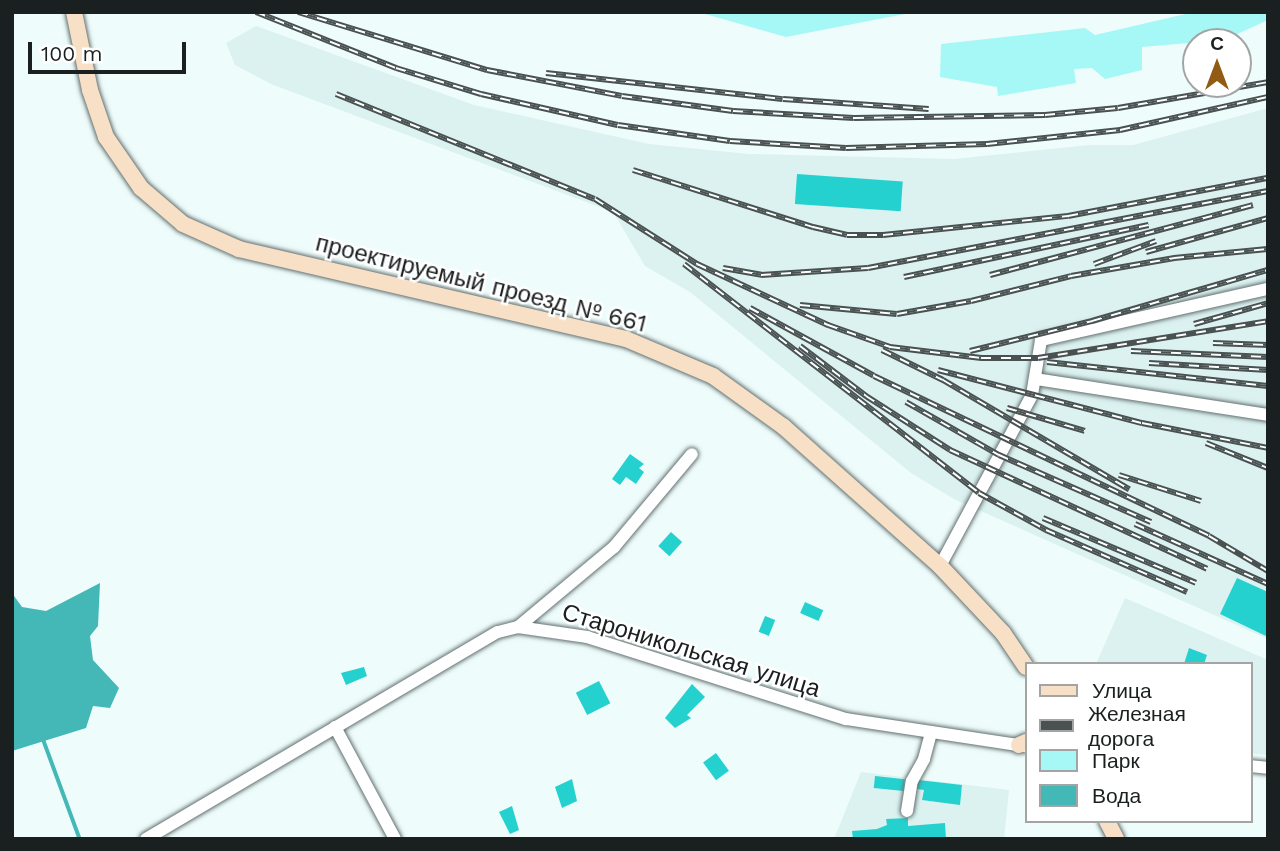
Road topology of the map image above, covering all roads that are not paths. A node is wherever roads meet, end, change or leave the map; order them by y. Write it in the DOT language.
graph roads {
  1 [pos="74,12"];
  2 [pos="1268,289"];
  3 [pos="1036,379"];
  4 [pos="1268,415"];
  5 [pos="692,454"];
  6 [pos="940,566"];
  7 [pos="519,627"];
  8 [pos="1024,664"];
  9 [pos="335,727"];
  10 [pos="931,733"];
  11 [pos="1024,745"];
  12 [pos="907,811"];
  13 [pos="1108,823"];
  14 [pos="146,839"];
  15 [pos="395,839"];
  16 [pos="1116,839"];
  1 -- 6 [label="main road, проектируемый проезд № 661"];
  2 -- 3 [label="street"];
  3 -- 4 [label="street"];
  3 -- 6 [label="street"];
  5 -- 7 [label="street"];
  6 -- 8 [label="main road, проектируемый проезд № 661"];
  7 -- 9 [label="street, Староникольская улица"];
  7 -- 10 [label="street, Староникольская улица"];
  9 -- 14 [label="street, Староникольская улица"];
  9 -- 15 [label="street"];
  10 -- 11 [label="street, Староникольская улица"];
  10 -- 12 [label="street"];
  13 -- 16 [label="main road"];
}
